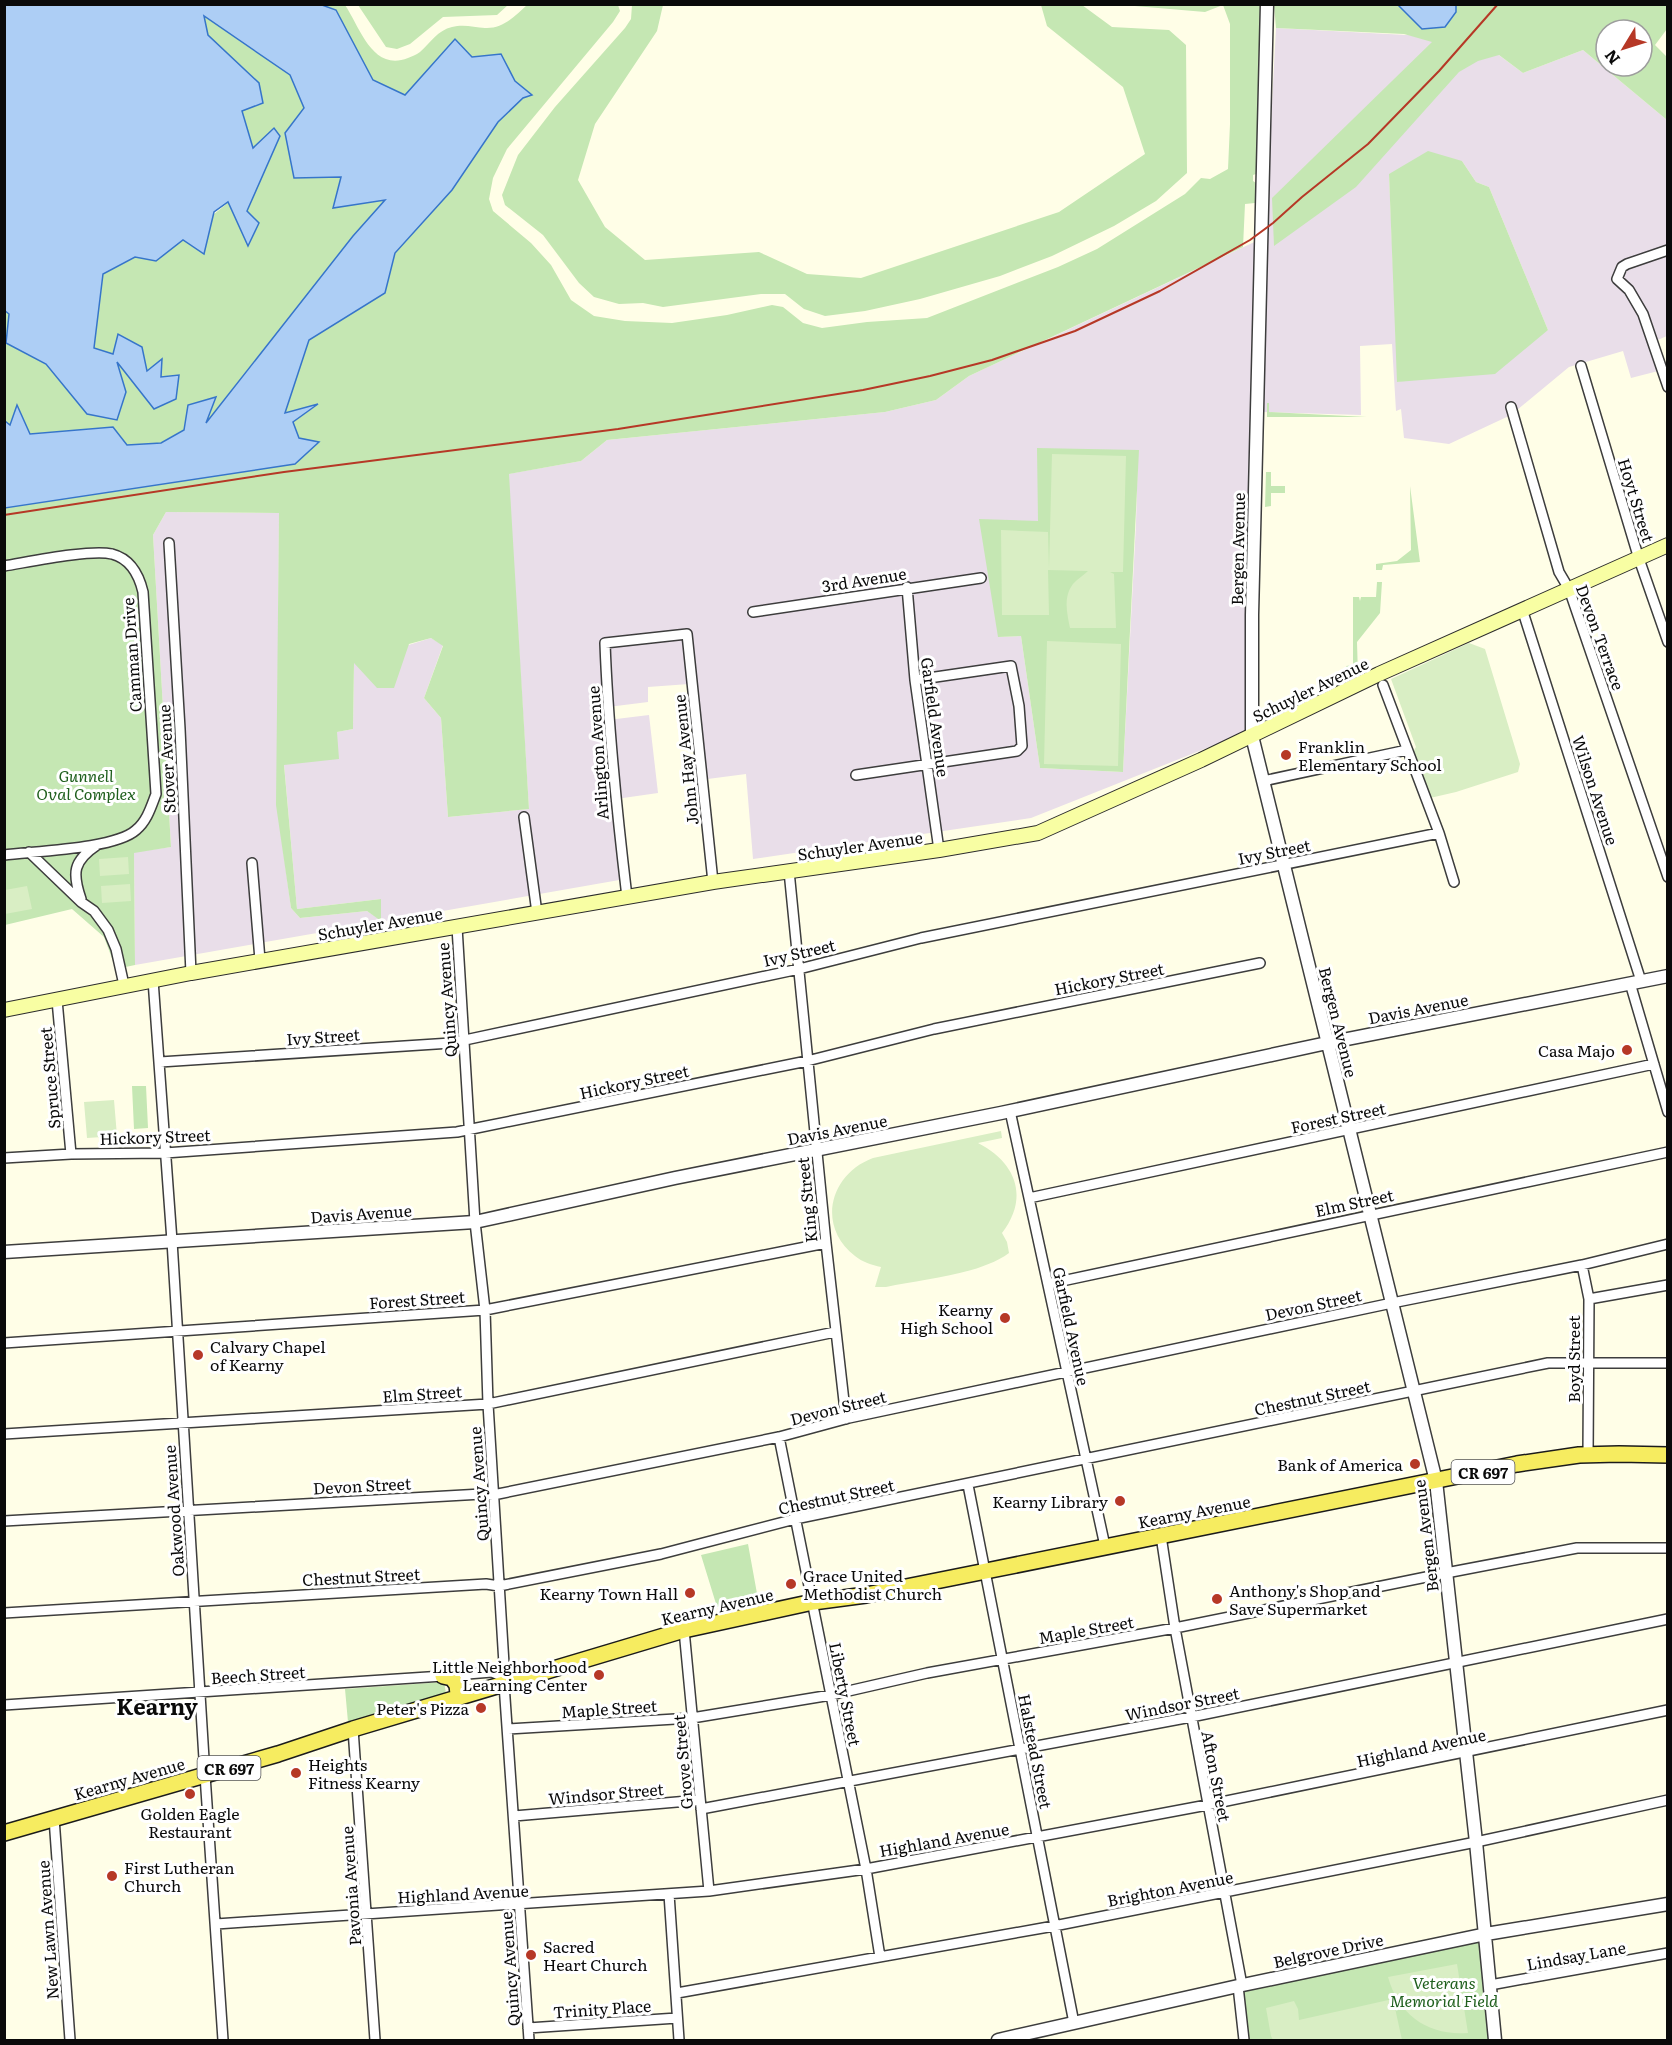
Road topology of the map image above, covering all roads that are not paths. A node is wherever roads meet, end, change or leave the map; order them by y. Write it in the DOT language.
graph roads {
  1 [pos="1267,4"];
  2 [pos="1668,250"];
  3 [pos="1581,366"];
  4 [pos="1668,387"];
  5 [pos="1511,407"];
  6 [pos="169,543"];
  7 [pos="1668,545"];
  8 [pos="1640,559"];
  9 [pos="4,566"];
  10 [pos="981,578"];
  11 [pos="907,587"];
  12 [pos="1569,589"];
  13 [pos="1522,609"];
  14 [pos="753,612"];
  15 [pos="687,634"];
  16 [pos="1668,642"];
  17 [pos="915,680"];
  18 [pos="1383,685"];
  19 [pos="1252,736"];
  20 [pos="1407,750"];
  21 [pos="927,763"];
  22 [pos="856,775"];
  23 [pos="1263,781"];
  24 [pos="524,817"];
  25 [pos="1439,833"];
  26 [pos="98,844"];
  27 [pos="939,850"];
  28 [pos="29,852"];
  29 [pos="4,855"];
  30 [pos="252,863"];
  31 [pos="1283,864"];
  32 [pos="789,871"];
  33 [pos="1668,877"];
  34 [pos="712,882"];
  35 [pos="1454,882"];
  36 [pos="627,897"];
  37 [pos="81,902"];
  38 [pos="537,913"];
  39 [pos="457,927"];
  40 [pos="260,960"];
  41 [pos="1260,963"];
  42 [pos="799,969"];
  43 [pos="191,973"];
  44 [pos="1668,976"];
  45 [pos="153,980"];
  46 [pos="1636,982"];
  47 [pos="124,985"];
  48 [pos="57,1000"];
  49 [pos="4,1010"];
  50 [pos="464,1039"];
  51 [pos="1328,1043"];
  52 [pos="807,1061"];
  53 [pos="160,1062"];
  54 [pos="1654,1065"];
  55 [pos="1010,1111"];
  56 [pos="1668,1112"];
  57 [pos="470,1129"];
  58 [pos="1349,1130"];
  59 [pos="816,1150"];
  60 [pos="1668,1152"];
  61 [pos="165,1153"];
  62 [pos="71,1154"];
  63 [pos="4,1158"];
  64 [pos="1029,1198"];
  65 [pos="1370,1214"];
  66 [pos="475,1222"];
  67 [pos="172,1241"];
  68 [pos="826,1243"];
  69 [pos="1668,1244"];
  70 [pos="4,1252"];
  71 [pos="1582,1265"];
  72 [pos="1048,1284"];
  73 [pos="1668,1285"];
  74 [pos="1589,1299"];
  75 [pos="1392,1303"];
  76 [pos="485,1310"];
  77 [pos="177,1331"];
  78 [pos="835,1332"];
  79 [pos="4,1343"];
  80 [pos="1588,1363"];
  81 [pos="1668,1363"];
  82 [pos="1066,1372"];
  83 [pos="1414,1392"];
  84 [pos="488,1404"];
  85 [pos="846,1419"];
  86 [pos="182,1422"];
  87 [pos="4,1434"];
  88 [pos="779,1437"];
  89 [pos="1588,1455"];
  90 [pos="1668,1455"];
  91 [pos="1086,1460"];
  92 [pos="1436,1481"];
  93 [pos="968,1485"];
  94 [pos="493,1495"];
  95 [pos="189,1510"];
  96 [pos="795,1520"];
  97 [pos="4,1521"];
  98 [pos="1161,1536"];
  99 [pos="1105,1546"];
  100 [pos="1668,1548"];
  101 [pos="986,1571"];
  102 [pos="1446,1573"];
  103 [pos="499,1586"];
  104 [pos="194,1601"];
  105 [pos="813,1602"];
  106 [pos="4,1613"];
  107 [pos="1668,1618"];
  108 [pos="1174,1628"];
  109 [pos="684,1630"];
  110 [pos="1003,1659"];
  111 [pos="1455,1664"];
  112 [pos="443,1676"];
  113 [pos="504,1684"];
  114 [pos="199,1693"];
  115 [pos="831,1695"];
  116 [pos="453,1701"];
  117 [pos="4,1705"];
  118 [pos="1668,1710"];
  119 [pos="692,1718"];
  120 [pos="1191,1718"];
  121 [pos="353,1729"];
  122 [pos="508,1729"];
  123 [pos="1020,1749"];
  124 [pos="1466,1753"];
  125 [pos="205,1775"];
  126 [pos="847,1781"];
  127 [pos="1668,1800"];
  128 [pos="701,1805"];
  129 [pos="1208,1805"];
  130 [pos="513,1816"];
  131 [pos="54,1818"];
  132 [pos="4,1833"];
  133 [pos="1036,1838"];
  134 [pos="1476,1842"];
  135 [pos="866,1869"];
  136 [pos="709,1891"];
  137 [pos="1224,1893"];
  138 [pos="669,1894"];
  139 [pos="1668,1904"];
  140 [pos="520,1905"];
  141 [pos="367,1913"];
  142 [pos="216,1924"];
  143 [pos="1054,1926"];
  144 [pos="1486,1934"];
  145 [pos="1668,1953"];
  146 [pos="880,1957"];
  147 [pos="1490,1985"];
  148 [pos="1240,1986"];
  149 [pos="676,1994"];
  150 [pos="678,2018"];
  151 [pos="1074,2024"];
  152 [pos="528,2028"];
  153 [pos="1015,2038"];
  154 [pos="70,2040"];
  155 [pos="223,2040"];
  156 [pos="375,2040"];
  157 [pos="529,2040"];
  158 [pos="679,2040"];
  159 [pos="998,2040"];
  160 [pos="1244,2040"];
  161 [pos="1495,2040"];
  1 -- 19 [label="street, Bergen Avenue"];
  2 -- 4 [label="street"];
  3 -- 8 [label="street, Hoyt Street"];
  5 -- 12 [label="street, Devon Terrace"];
  6 -- 43 [label="street, Stover Avenue"];
  7 -- 8 [label="main road, Schuyler Avenue"];
  8 -- 12 [label="main road, Schuyler Avenue"];
  8 -- 16 [label="street, Hoyt Street"];
  9 -- 26 [label="street, Camman Drive"];
  10 -- 11 [label="street, 3rd Avenue"];
  11 -- 14 [label="street, 3rd Avenue"];
  11 -- 17 [label="street, Garfield Avenue"];
  12 -- 13 [label="main road, Schuyler Avenue"];
  12 -- 33 [label="street, Devon Terrace"];
  13 -- 19 [label="main road, Schuyler Avenue"];
  13 -- 46 [label="street, Wilson Avenue"];
  15 -- 34 [label="street, John Hay Avenue"];
  15 -- 36 [label="street, Arlington Avenue"];
  17 -- 21 [label="street, Garfield Avenue"];
  17 -- 21 [label="street"];
  18 -- 20 [label="street"];
  19 -- 23 [label="street, Bergen Avenue"];
  19 -- 27 [label="main road, Schuyler Avenue"];
  20 -- 23 [label="street"];
  20 -- 25 [label="street"];
  21 -- 22 [label="street"];
  21 -- 27 [label="street, Garfield Avenue"];
  23 -- 31 [label="street, Bergen Avenue"];
  24 -- 38 [label="street"];
  25 -- 31 [label="street, Ivy Street"];
  25 -- 35 [label="street"];
  26 -- 28 [label="street, Camman Drive"];
  26 -- 37 [label="street"];
  27 -- 32 [label="main road, Schuyler Avenue"];
  28 -- 29 [label="street, Camman Drive"];
  28 -- 37 [label="street"];
  30 -- 40 [label="street"];
  31 -- 42 [label="street, Ivy Street"];
  31 -- 51 [label="street, Bergen Avenue"];
  32 -- 34 [label="main road, Schuyler Avenue"];
  32 -- 42 [label="street, King Street"];
  34 -- 36 [label="main road, Schuyler Avenue"];
  36 -- 38 [label="main road, Schuyler Avenue"];
  37 -- 47 [label="street"];
  38 -- 39 [label="main road, Schuyler Avenue"];
  39 -- 40 [label="main road, Schuyler Avenue"];
  39 -- 50 [label="street, Quincy Avenue"];
  40 -- 43 [label="main road, Schuyler Avenue"];
  41 -- 52 [label="street, Hickory Street"];
  42 -- 50 [label="street, Ivy Street"];
  42 -- 52 [label="street, King Street"];
  43 -- 45 [label="main road, Schuyler Avenue"];
  44 -- 46 [label="street, Davis Avenue"];
  45 -- 47 [label="main road, Schuyler Avenue"];
  45 -- 53 [label="street, Oakwood Avenue"];
  46 -- 51 [label="street, Davis Avenue"];
  46 -- 54 [label="street, Wilson Avenue"];
  47 -- 48 [label="main road, Schuyler Avenue"];
  48 -- 49 [label="main road, Schuyler Avenue"];
  48 -- 62 [label="street, Spruce Street"];
  50 -- 53 [label="street, Ivy Street"];
  50 -- 57 [label="street, Quincy Avenue"];
  51 -- 55 [label="street, Davis Avenue"];
  51 -- 58 [label="street, Bergen Avenue"];
  52 -- 57 [label="street, Hickory Street"];
  52 -- 59 [label="street, King Street"];
  53 -- 61 [label="street, Oakwood Avenue"];
  54 -- 56 [label="street, Wilson Avenue"];
  54 -- 58 [label="street, Forest Street"];
  55 -- 59 [label="street, Davis Avenue"];
  55 -- 64 [label="street, Garfield Avenue"];
  57 -- 61 [label="street, Hickory Street"];
  57 -- 66 [label="street, Quincy Avenue"];
  58 -- 64 [label="street, Forest Street"];
  58 -- 65 [label="street, Bergen Avenue"];
  59 -- 66 [label="street, Davis Avenue"];
  59 -- 68 [label="street, King Street"];
  60 -- 65 [label="street, Elm Street"];
  61 -- 62 [label="street, Hickory Street"];
  61 -- 67 [label="street, Oakwood Avenue"];
  62 -- 63 [label="street, Hickory Street"];
  64 -- 72 [label="street, Garfield Avenue"];
  65 -- 72 [label="street, Elm Street"];
  65 -- 75 [label="street, Bergen Avenue"];
  66 -- 67 [label="street, Davis Avenue"];
  66 -- 76 [label="street, Quincy Avenue"];
  67 -- 70 [label="street, Davis Avenue"];
  67 -- 77 [label="street, Oakwood Avenue"];
  68 -- 76 [label="street, Forest Street"];
  68 -- 78 [label="street, King Street"];
  69 -- 71 [label="street, Devon Street"];
  71 -- 74 [label="street, Boyd Street"];
  71 -- 75 [label="street, Devon Street"];
  72 -- 82 [label="street, Garfield Avenue"];
  73 -- 74 [label="street"];
  74 -- 80 [label="street, Boyd Street"];
  75 -- 82 [label="street, Devon Street"];
  75 -- 83 [label="street, Bergen Avenue"];
  76 -- 77 [label="street, Forest Street"];
  76 -- 84 [label="street, Quincy Avenue"];
  77 -- 79 [label="street, Forest Street"];
  77 -- 86 [label="street, Oakwood Avenue"];
  78 -- 84 [label="street, Elm Street"];
  78 -- 85 [label="street, King Street"];
  80 -- 81 [label="street, Chestnut Street"];
  80 -- 83 [label="street, Chestnut Street"];
  80 -- 89 [label="street, Boyd Street"];
  82 -- 85 [label="street, Devon Street"];
  82 -- 91 [label="street, Garfield Avenue"];
  83 -- 91 [label="street, Chestnut Street"];
  83 -- 92 [label="street, Bergen Avenue"];
  84 -- 86 [label="street, Elm Street"];
  84 -- 94 [label="street, Quincy Avenue"];
  85 -- 88 [label="street, Devon Street"];
  86 -- 87 [label="street, Elm Street"];
  86 -- 95 [label="street, Oakwood Avenue"];
  88 -- 94 [label="street, Devon Street"];
  88 -- 96 [label="street, Liberty Street"];
  89 -- 90 [label="main road, Kearny Avenue / CR 697"];
  89 -- 92 [label="main road, Kearny Avenue / CR 697"];
  91 -- 93 [label="street, Chestnut Street"];
  91 -- 99 [label="street, Garfield Avenue"];
  92 -- 98 [label="main road, Kearny Avenue / CR 697"];
  92 -- 102 [label="street, Bergen Avenue"];
  93 -- 96 [label="street, Chestnut Street"];
  93 -- 101 [label="street, Halstead Street"];
  94 -- 95 [label="street, Devon Street"];
  94 -- 103 [label="street, Quincy Avenue"];
  95 -- 97 [label="street, Devon Street"];
  95 -- 104 [label="street, Oakwood Avenue"];
  96 -- 103 [label="street, Chestnut Street"];
  96 -- 105 [label="street, Liberty Street"];
  98 -- 99 [label="main road, Kearny Avenue / CR 697"];
  98 -- 108 [label="street, Afton Street"];
  99 -- 101 [label="main road, Kearny Avenue / CR 697"];
  100 -- 102 [label="street, Maple Street"];
  101 -- 105 [label="main road, Kearny Avenue / CR 697"];
  101 -- 110 [label="street, Halstead Street"];
  102 -- 108 [label="street, Maple Street"];
  102 -- 111 [label="street, Bergen Avenue"];
  103 -- 104 [label="street, Chestnut Street"];
  103 -- 113 [label="street, Quincy Avenue"];
  104 -- 106 [label="street, Chestnut Street"];
  104 -- 114 [label="street, Oakwood Avenue"];
  105 -- 109 [label="main road, Kearny Avenue / CR 697"];
  105 -- 115 [label="street, Liberty Street"];
  107 -- 111 [label="street, Windsor Street"];
  108 -- 110 [label="street, Maple Street"];
  108 -- 120 [label="street, Afton Street"];
  109 -- 113 [label="main road, Kearny Avenue / CR 697"];
  109 -- 119 [label="street, Grove Street"];
  110 -- 115 [label="street, Maple Street"];
  110 -- 123 [label="street, Halstead Street"];
  111 -- 120 [label="street, Windsor Street"];
  111 -- 124 [label="street, Bergen Avenue"];
  112 -- 113 [label="street, Beech Street"];
  112 -- 114 [label="street, Beech Street"];
  112 -- 116 [label="main road"];
  113 -- 116 [label="main road, Kearny Avenue / CR 697"];
  113 -- 122 [label="street, Quincy Avenue"];
  114 -- 117 [label="street, Beech Street"];
  114 -- 125 [label="street, Oakwood Avenue"];
  115 -- 119 [label="street, Maple Street"];
  115 -- 126 [label="street, Liberty Street"];
  116 -- 121 [label="main road, Kearny Avenue / CR 697"];
  118 -- 124 [label="street, Highland Avenue"];
  119 -- 122 [label="street, Maple Street"];
  119 -- 128 [label="street, Grove Street"];
  120 -- 123 [label="street, Windsor Street"];
  120 -- 129 [label="street, Afton Street"];
  121 -- 125 [label="main road, Kearny Avenue / CR 697"];
  121 -- 141 [label="street, Pavonia Avenue"];
  122 -- 130 [label="street, Quincy Avenue"];
  123 -- 126 [label="street, Windsor Street"];
  123 -- 133 [label="street, Halstead Street"];
  124 -- 129 [label="street, Highland Avenue"];
  124 -- 134 [label="street, Bergen Avenue"];
  125 -- 131 [label="main road, Kearny Avenue / CR 697"];
  125 -- 142 [label="street, Oakwood Avenue"];
  126 -- 128 [label="street, Windsor Street"];
  126 -- 135 [label="street, Liberty Street"];
  127 -- 134 [label="street, Brighton Avenue"];
  128 -- 130 [label="street, Windsor Street"];
  128 -- 136 [label="street, Grove Street"];
  129 -- 133 [label="street, Highland Avenue"];
  129 -- 137 [label="street, Afton Street"];
  130 -- 140 [label="street, Quincy Avenue"];
  131 -- 132 [label="main road, Kearny Avenue / CR 697"];
  131 -- 154 [label="street, New Lawn Avenue"];
  133 -- 135 [label="street, Highland Avenue"];
  133 -- 143 [label="street, Halstead Street"];
  134 -- 137 [label="street, Brighton Avenue"];
  134 -- 144 [label="street, Bergen Avenue"];
  135 -- 136 [label="street, Highland Avenue"];
  135 -- 146 [label="street, Liberty Street"];
  136 -- 138 [label="street, Highland Avenue"];
  137 -- 143 [label="street, Brighton Avenue"];
  137 -- 148 [label="street, Afton Street"];
  138 -- 140 [label="street, Highland Avenue"];
  138 -- 149 [label="street"];
  139 -- 144 [label="street, Belgrove Drive"];
  140 -- 141 [label="street, Highland Avenue"];
  140 -- 152 [label="street, Quincy Avenue"];
  141 -- 142 [label="street, Highland Avenue"];
  141 -- 156 [label="street, Pavonia Avenue"];
  142 -- 155 [label="street, Oakwood Avenue"];
  143 -- 146 [label="street, Brighton Avenue"];
  143 -- 151 [label="street, Halstead Street"];
  144 -- 147 [label="street, Bergen Avenue"];
  144 -- 148 [label="street, Belgrove Drive"];
  145 -- 147 [label="street, Lindsay Lane"];
  146 -- 149 [label="street, Brighton Avenue"];
  147 -- 161 [label="street, Bergen Avenue"];
  148 -- 151 [label="street, Belgrove Drive"];
  148 -- 160 [label="street, Afton Street"];
  149 -- 150 [label="street"];
  150 -- 152 [label="street, Trinity Place"];
  150 -- 158 [label="street"];
  151 -- 153 [label="street, Belgrove Drive"];
  152 -- 157 [label="street, Quincy Avenue"];
  153 -- 159 [label="street, Belgrove Drive"];
}
